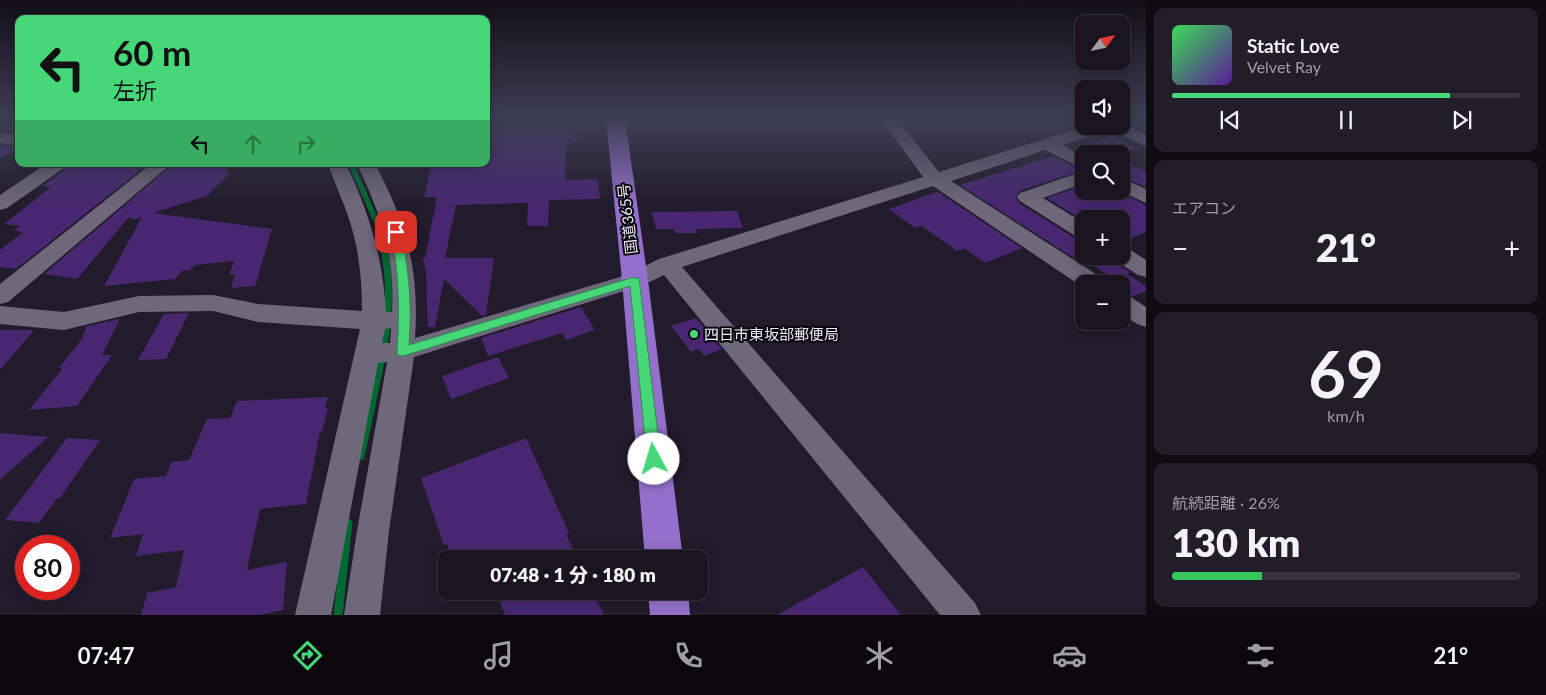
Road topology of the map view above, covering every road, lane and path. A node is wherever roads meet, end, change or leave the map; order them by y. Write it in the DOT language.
graph roads {
  1 [pos="619,148"];
  2 [pos="910,148"];
  3 [pos="1037,148"];
  4 [pos="1055,148"];
  5 [pos="1075,159"];
  6 [pos="54,167"];
  7 [pos="158,167"];
  8 [pos="338,167"];
  9 [pos="368,167"];
  10 [pos="937,180"];
  11 [pos="1075,180"];
  12 [pos="1130,189"];
  13 [pos="1146,197"];
  14 [pos="0,204"];
  15 [pos="1075,226"];
  16 [pos="1130,260"];
  17 [pos="667,264"];
  18 [pos="1146,270"];
  19 [pos="1080,275"];
  20 [pos="635,280"];
  21 [pos="0,296"];
  22 [pos="1130,308"];
  23 [pos="0,315"];
  24 [pos="406,318"];
  25 [pos="1146,318"];
  26 [pos="374,321"];
  27 [pos="403,352"];
  28 [pos="368,354"];
  29 [pos="663,550"];
  30 [pos="669,600"];
  31 [pos="313,615"];
  32 [pos="362,615"];
  33 [pos="670,615"];
  34 [pos="963,615"];
  1 -- 20 [label="highway, 国道365号"];
  2 -- 10 [label="street"];
  3 -- 10 [label="street"];
  4 -- 5 [label="street"];
  6 -- 14 [label="street"];
  7 -- 21 [label="street"];
  8 -- 26 [label="street"];
  9 -- 24 [label="street"];
  10 -- 17 [label="street"];
  10 -- 19 [label="street"];
  11 -- 15 [label="street"];
  12 -- 13 [label="street"];
  16 -- 18 [label="street"];
  17 -- 20 [label="street"];
  17 -- 34 [label="street"];
  20 -- 27 [label="street"];
  20 -- 29 [label="highway, 国道365号"];
  22 -- 25 [label="street"];
  23 -- 26 [label="street"];
  24 -- 26 [label="street"];
  24 -- 27 [label="street"];
  26 -- 28 [label="street"];
  27 -- 28 [label="street"];
  27 -- 32 [label="street"];
  28 -- 31 [label="street"];
  30 -- 33 [label="highway"];
}
